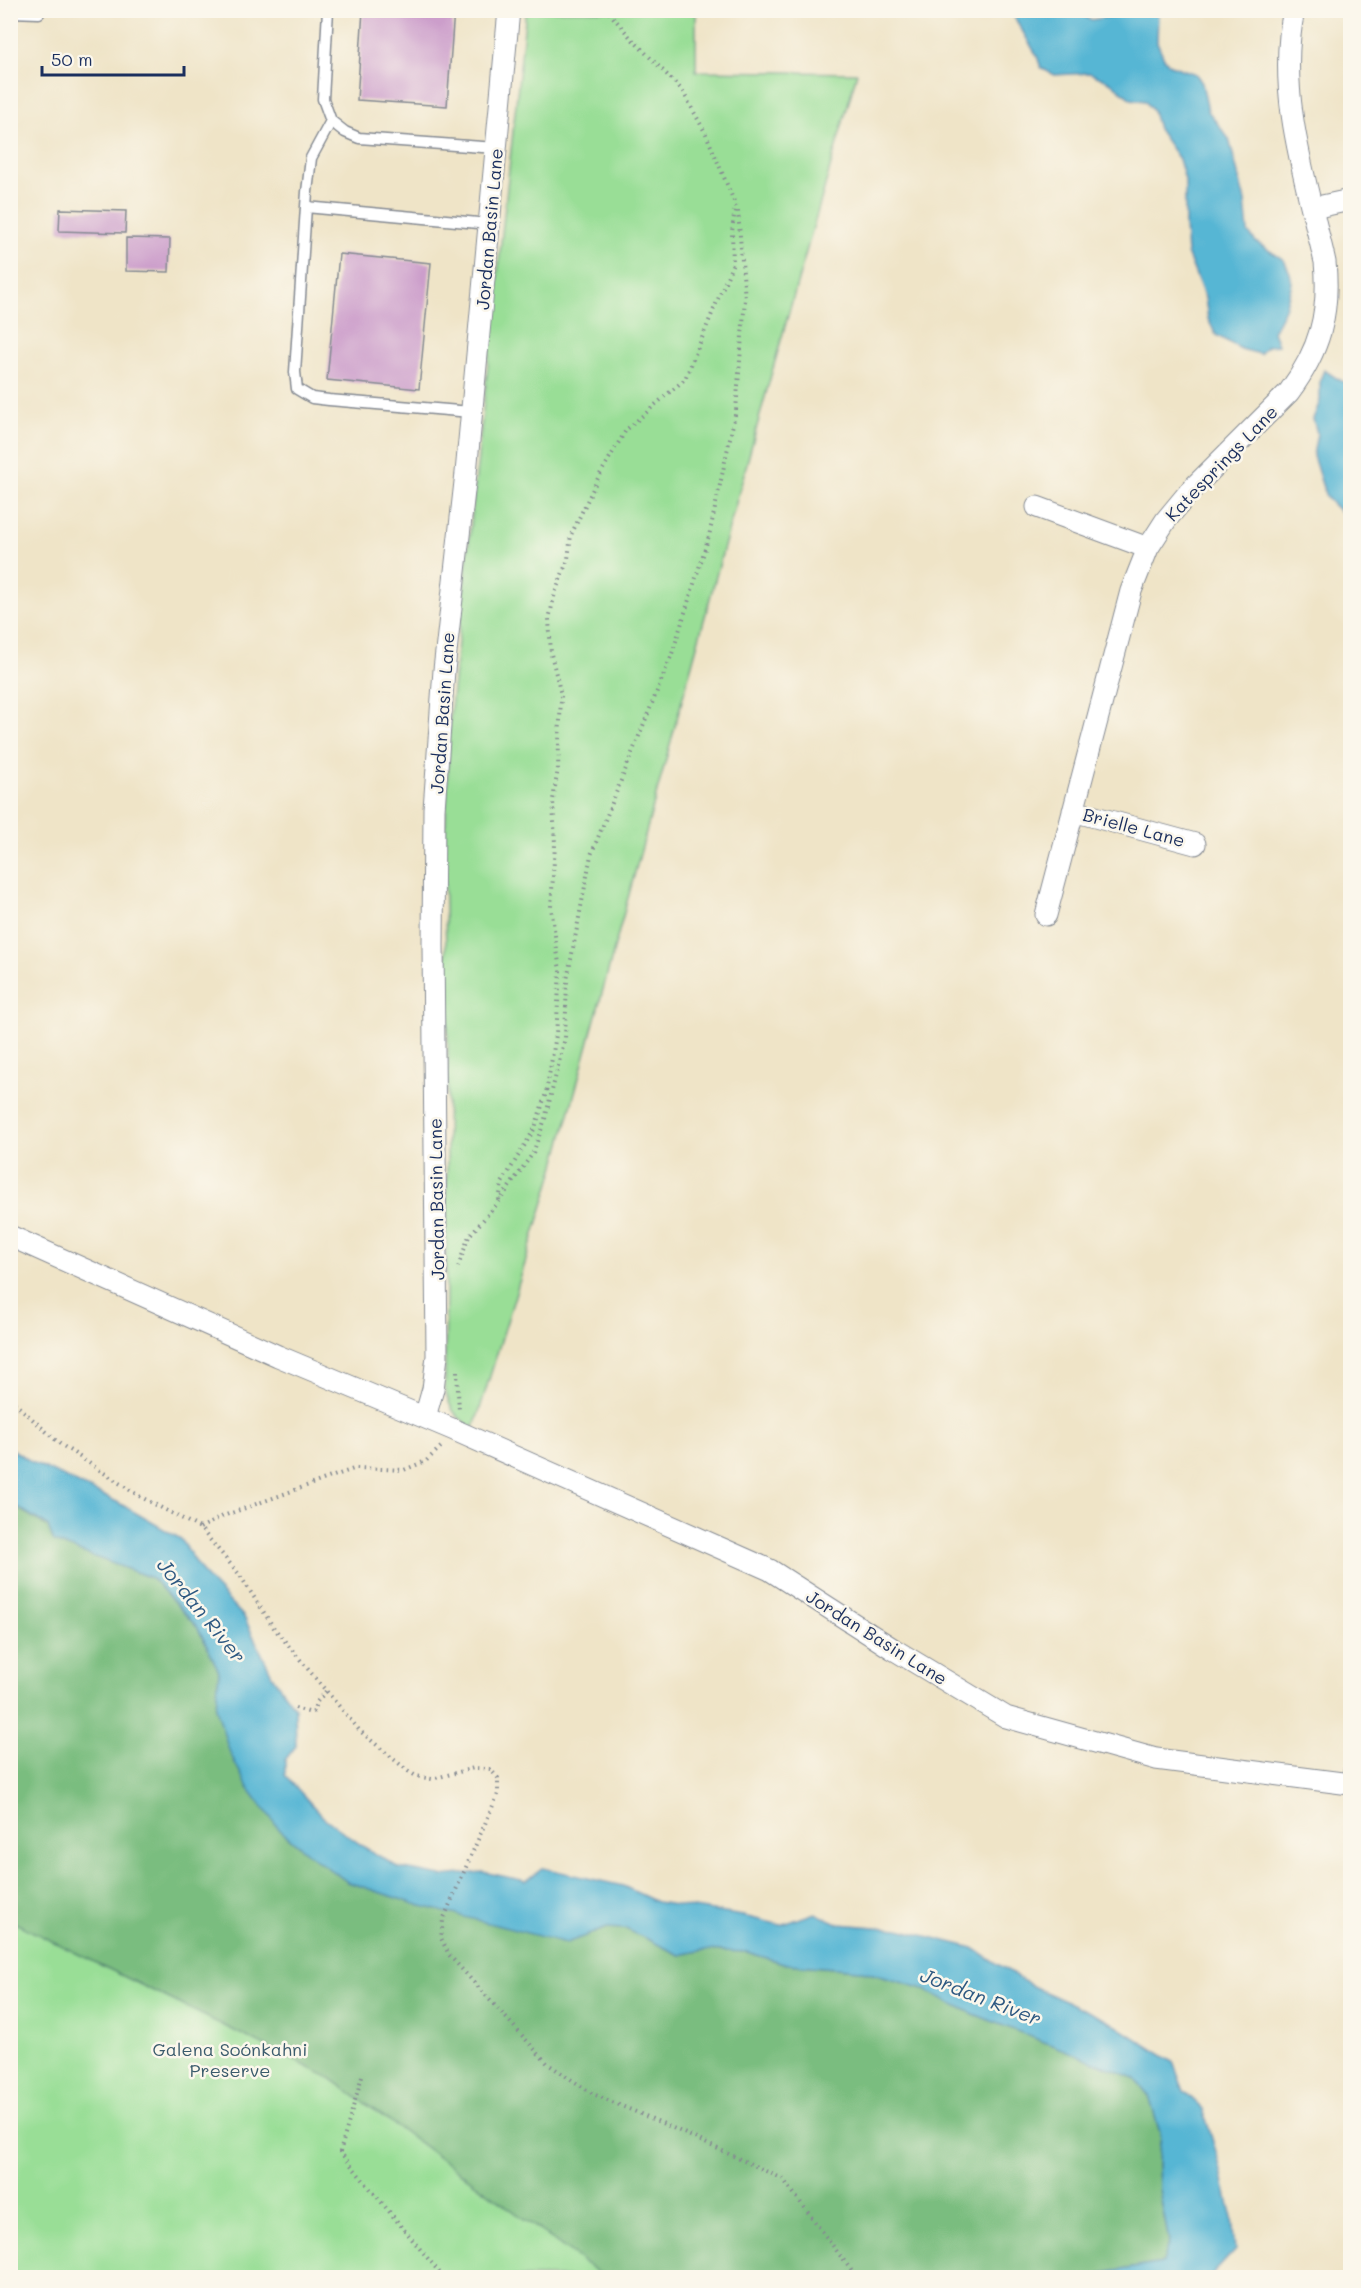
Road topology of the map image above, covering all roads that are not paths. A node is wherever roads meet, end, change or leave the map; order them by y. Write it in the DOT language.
graph roads {
  1 [pos="328,10"];
  2 [pos="509,10"];
  3 [pos="1294,10"];
  4 [pos="10,12"];
  5 [pos="39,13"];
  6 [pos="331,121"];
  7 [pos="496,148"];
  8 [pos="1350,200"];
  9 [pos="306,207"];
  10 [pos="1312,208"];
  11 [pos="489,224"];
  12 [pos="471,412"];
  13 [pos="1037,507"];
  14 [pos="1148,548"];
  15 [pos="1073,811"];
  16 [pos="1195,844"];
  17 [pos="1046,915"];
  18 [pos="10,1236"];
  19 [pos="425,1417"];
  20 [pos="1349,1777"];
  1 -- 6 [label="lane"];
  2 -- 7 [label="street, Jordan Basin Lane"];
  3 -- 10 [label="street, Katesprings Lane"];
  4 -- 5 [label="lane"];
  6 -- 7 [label="lane"];
  6 -- 9 [label="lane"];
  7 -- 11 [label="street, Jordan Basin Lane"];
  8 -- 10 [label="street"];
  9 -- 11 [label="lane"];
  9 -- 12 [label="lane"];
  10 -- 14 [label="street, Katesprings Lane"];
  11 -- 12 [label="street, Jordan Basin Lane"];
  12 -- 19 [label="street, Jordan Basin Lane"];
  13 -- 14 [label="street"];
  14 -- 15 [label="street, Katesprings Lane"];
  15 -- 16 [label="street, Brielle Lane"];
  15 -- 17 [label="street, Katesprings Lane"];
  18 -- 19 [label="street, Jordan Basin Lane"];
  19 -- 20 [label="street, Jordan Basin Lane"];
}
